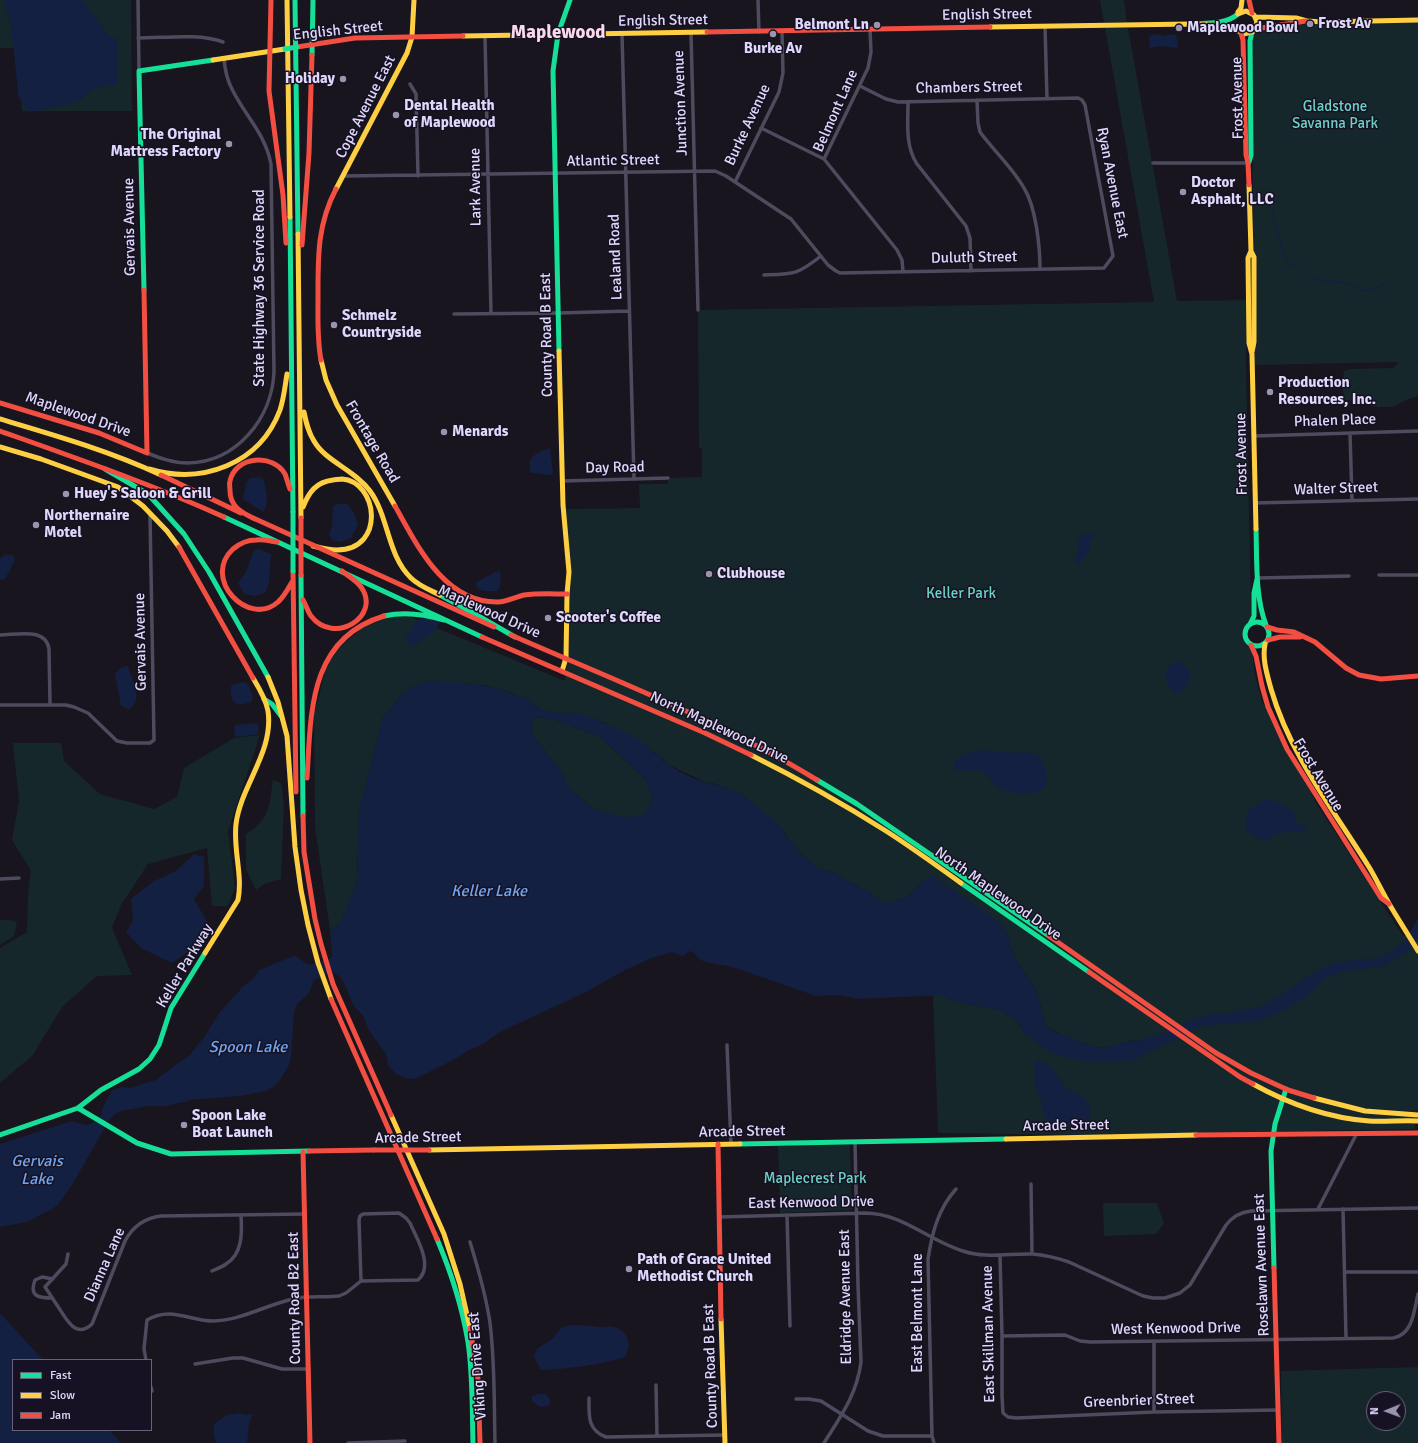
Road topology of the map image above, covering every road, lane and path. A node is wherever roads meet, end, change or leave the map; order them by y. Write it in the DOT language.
graph roads {
  1 [pos="138,0"];
  2 [pos="271,0"];
  3 [pos="287,0"];
  4 [pos="295,0"];
  5 [pos="313,0"];
  6 [pos="414,0"];
  7 [pos="570,0"];
  8 [pos="758,0"];
  9 [pos="1242,0"];
  10 [pos="1249,0"];
  11 [pos="1237,14"];
  12 [pos="1254,15"];
  13 [pos="1418,20"];
  14 [pos="1307,21"];
  15 [pos="1190,24"];
  16 [pos="1045,26"];
  17 [pos="1236,29"];
  18 [pos="870,30"];
  19 [pos="1254,30"];
  20 [pos="782,31"];
  21 [pos="759,32"];
  22 [pos="691,33"];
  23 [pos="1241,33"];
  24 [pos="558,34"];
  25 [pos="622,34"];
  26 [pos="485,36"];
  27 [pos="412,37"];
  28 [pos="138,38"];
  29 [pos="223,42"];
  30 [pos="313,44"];
  31 [pos="269,52"];
  32 [pos="224,59"];
  33 [pos="139,71"];
  34 [pos="410,84"];
  35 [pos="860,86"];
  36 [pos="1047,99"];
  37 [pos="977,100"];
  38 [pos="1082,100"];
  39 [pos="908,102"];
  40 [pos="761,128"];
  41 [pos="824,159"];
  42 [pos="1248,163"];
  43 [pos="1153,164"];
  44 [pos="695,171"];
  45 [pos="625,173"];
  46 [pos="488,174"];
  47 [pos="555,174"];
  48 [pos="343,176"];
  49 [pos="418,176"];
  50 [pos="735,182"];
  51 [pos="820,256"];
  52 [pos="1104,268"];
  53 [pos="1040,269"];
  54 [pos="971,270"];
  55 [pos="903,272"];
  56 [pos="845,273"];
  57 [pos="299,275"];
  58 [pos="764,275"];
  59 [pos="698,310"];
  60 [pos="629,311"];
  61 [pos="291,313"];
  62 [pos="491,313"];
  63 [pos="559,313"];
  64 [pos="454,314"];
  65 [pos="291,324"];
  66 [pos="299,376"];
  67 [pos="0,403"];
  68 [pos="0,419"];
  69 [pos="0,431"];
  70 [pos="1418,432"];
  71 [pos="1350,433"];
  72 [pos="1254,436"];
  73 [pos="0,447"];
  74 [pos="147,453"];
  75 [pos="105,469"];
  76 [pos="149,469"];
  77 [pos="668,478"];
  78 [pos="634,479"];
  79 [pos="563,481"];
  80 [pos="1418,499"];
  81 [pos="1352,500"];
  82 [pos="1255,503"];
  83 [pos="293,512"];
  84 [pos="150,514"];
  85 [pos="301,515"];
  86 [pos="255,520"];
  87 [pos="277,542"];
  88 [pos="313,546"];
  89 [pos="342,571"];
  90 [pos="1378,575"];
  91 [pos="1418,575"];
  92 [pos="1348,576"];
  93 [pos="1257,578"];
  94 [pos="293,580"];
  95 [pos="301,591"];
  96 [pos="567,594"];
  97 [pos="444,620"];
  98 [pos="1249,625"];
  99 [pos="1267,626"];
  100 [pos="0,635"];
  101 [pos="515,637"];
  102 [pos="1306,638"];
  103 [pos="1267,642"];
  104 [pos="1251,644"];
  105 [pos="566,658"];
  106 [pos="562,671"];
  107 [pos="1418,676"];
  108 [pos="264,699"];
  109 [pos="50,704"];
  110 [pos="0,705"];
  111 [pos="284,721"];
  112 [pos="303,832"];
  113 [pos="297,864"];
  114 [pos="19,878"];
  115 [pos="0,879"];
  116 [pos="1390,905"];
  117 [pos="1418,951"];
  118 [pos="727,1045"];
  119 [pos="1286,1089"];
  120 [pos="1282,1100"];
  121 [pos="78,1108"];
  122 [pos="1418,1116"];
  123 [pos="1418,1121"];
  124 [pos="1357,1133"];
  125 [pos="1418,1133"];
  126 [pos="1273,1134"];
  127 [pos="0,1135"];
  128 [pos="855,1142"];
  129 [pos="718,1144"];
  130 [pos="731,1144"];
  131 [pos="303,1152"];
  132 [pos="1031,1184"];
  133 [pos="956,1189"];
  134 [pos="1418,1208"];
  135 [pos="1318,1209"];
  136 [pos="1343,1209"];
  137 [pos="1272,1210"];
  138 [pos="857,1213"];
  139 [pos="304,1214"];
  140 [pos="241,1215"];
  141 [pos="787,1215"];
  142 [pos="719,1217"];
  143 [pos="932,1237"];
  144 [pos="470,1242"];
  145 [pos="68,1254"];
  146 [pos="1032,1254"];
  147 [pos="1000,1255"];
  148 [pos="212,1271"];
  149 [pos="1345,1272"];
  150 [pos="1418,1272"];
  151 [pos="53,1278"];
  152 [pos="361,1281"];
  153 [pos="1418,1294"];
  154 [pos="307,1297"];
  155 [pos="52,1298"];
  156 [pos="790,1326"];
  157 [pos="1002,1336"];
  158 [pos="1346,1338"];
  159 [pos="1276,1339"];
  160 [pos="1154,1341"];
  161 [pos="146,1359"];
  162 [pos="195,1364"];
  163 [pos="308,1369"];
  164 [pos="656,1385"];
  165 [pos="589,1398"];
  166 [pos="796,1399"];
  167 [pos="1278,1410"];
  168 [pos="1154,1412"];
  169 [pos="1003,1413"];
  170 [pos="842,1414"];
  171 [pos="725,1435"];
  172 [pos="657,1436"];
  173 [pos="932,1436"];
  174 [pos="405,1441"];
  175 [pos="310,1443"];
  176 [pos="348,1443"];
  177 [pos="472,1443"];
  178 [pos="480,1443"];
  179 [pos="495,1443"];
  180 [pos="725,1443"];
  181 [pos="824,1443"];
  182 [pos="934,1443"];
  183 [pos="1279,1443"];
  1 -- 28 [label="street, Gervais Avenue"];
  2 -- 31 [label="main road"];
  3 -- 61 [label="main road"];
  4 -- 57 [label="main road"];
  5 -- 30 [label="main road"];
  6 -- 27 [label="main road, Cope Avenue East"];
  7 -- 24 [label="main road, County Road B East"];
  8 -- 21 [label="street"];
  9 -- 11 [label="main road"];
  10 -- 12 [label="main road"];
  11 -- 12 [label="main road"];
  11 -- 15 [label="main road, English Street"];
  11 -- 17 [label="main road"];
  12 -- 14 [label="main road"];
  12 -- 19 [label="main road"];
  13 -- 14 [label="main road"];
  14 -- 19 [label="main road"];
  15 -- 16 [label="main road, English Street"];
  15 -- 17 [label="main road, English Street"];
  16 -- 18 [label="main road, English Street"];
  16 -- 36 [label="street"];
  17 -- 23 [label="main road"];
  18 -- 20 [label="main road, English Street"];
  18 -- 35 [label="street, Belmont Lane"];
  19 -- 23 [label="main road"];
  19 -- 42 [label="main road, Frost Avenue"];
  20 -- 21 [label="main road, English Street"];
  20 -- 40 [label="street, Burke Avenue"];
  21 -- 22 [label="main road, English Street"];
  22 -- 25 [label="main road, English Street"];
  22 -- 44 [label="street, Junction Avenue"];
  23 -- 42 [label="main road, Frost Avenue"];
  24 -- 25 [label="main road, English Street"];
  24 -- 26 [label="main road, English Street"];
  24 -- 47 [label="main road, County Road B East"];
  25 -- 45 [label="street, Lealand Road"];
  26 -- 27 [label="main road, English Street"];
  26 -- 46 [label="street, Lark Avenue"];
  27 -- 30 [label="main road, English Street"];
  27 -- 48 [label="main road, Cope Avenue East"];
  28 -- 29 [label="street"];
  28 -- 33 [label="street, Gervais Avenue"];
  30 -- 31 [label="main road, English Street, bridge"];
  30 -- 57 [label="main road"];
  31 -- 32 [label="main road, English Street"];
  31 -- 61 [label="main road"];
  32 -- 33 [label="main road, English Street"];
  32 -- 74 [label="street, State Highway 36 Service Road"];
  33 -- 74 [label="main road, Gervais Avenue"];
  34 -- 49 [label="street"];
  35 -- 39 [label="street, Chambers Street"];
  35 -- 41 [label="street, Belmont Lane"];
  36 -- 37 [label="street, Chambers Street"];
  36 -- 38 [label="street, Chambers Street"];
  37 -- 39 [label="street, Chambers Street"];
  37 -- 53 [label="street"];
  38 -- 52 [label="street, Ryan Avenue East"];
  39 -- 54 [label="street"];
  40 -- 41 [label="street"];
  40 -- 50 [label="street, Burke Avenue"];
  41 -- 55 [label="street, Belmont Lane"];
  42 -- 43 [label="street"];
  42 -- 72 [label="main road, Frost Avenue"];
  44 -- 45 [label="street, Atlantic Street"];
  44 -- 50 [label="street, Atlantic Street"];
  44 -- 59 [label="street, Junction Avenue"];
  45 -- 47 [label="street, Atlantic Street"];
  45 -- 60 [label="street, Lealand Road"];
  46 -- 47 [label="street, Atlantic Street"];
  46 -- 49 [label="street, Atlantic Street"];
  46 -- 62 [label="street, Lark Avenue"];
  47 -- 63 [label="main road, County Road B East"];
  48 -- 49 [label="street, Atlantic Street"];
  48 -- 96 [label="main road, Frontage Road"];
  50 -- 51 [label="street, Atlantic Street"];
  51 -- 56 [label="street, Atlantic Street"];
  51 -- 58 [label="street"];
  52 -- 53 [label="street, Duluth Street"];
  53 -- 54 [label="street, Duluth Street"];
  54 -- 55 [label="street, Duluth Street"];
  55 -- 56 [label="street, Duluth Street"];
  57 -- 66 [label="main road"];
  60 -- 63 [label="street"];
  60 -- 78 [label="street, Lealand Road"];
  61 -- 65 [label="main road"];
  62 -- 63 [label="street"];
  62 -- 64 [label="street"];
  63 -- 79 [label="main road, County Road B East"];
  65 -- 76 [label="main road"];
  65 -- 83 [label="main road"];
  66 -- 85 [label="main road"];
  66 -- 101 [label="main road"];
  67 -- 74 [label="main road, Maplewood Drive"];
  68 -- 76 [label="main road"];
  69 -- 75 [label="main road"];
  70 -- 71 [label="street, Phalen Place"];
  71 -- 72 [label="street, Phalen Place"];
  71 -- 81 [label="street"];
  72 -- 82 [label="main road, Frost Avenue"];
  73 -- 84 [label="main road"];
  75 -- 87 [label="main road"];
  75 -- 111 [label="main road"];
  76 -- 86 [label="main road"];
  77 -- 78 [label="street, Day Road"];
  78 -- 79 [label="street, Day Road"];
  79 -- 96 [label="main road, County Road B East"];
  80 -- 81 [label="street, Walter Street"];
  81 -- 82 [label="street, Walter Street"];
  82 -- 93 [label="main road, Frost Avenue"];
  83 -- 86 [label="main road"];
  83 -- 94 [label="main road, bridge"];
  84 -- 108 [label="main road"];
  84 -- 109 [label="street, Gervais Avenue"];
  85 -- 88 [label="main road"];
  85 -- 95 [label="main road, bridge"];
  86 -- 88 [label="main road"];
  87 -- 89 [label="main road"];
  87 -- 94 [label="main road"];
  88 -- 101 [label="main road, Maplewood Drive"];
  89 -- 95 [label="main road"];
  89 -- 97 [label="main road"];
  90 -- 91 [label="street"];
  92 -- 93 [label="street"];
  93 -- 98 [label="main road, Frost Avenue"];
  93 -- 99 [label="main road, Frost Avenue"];
  94 -- 113 [label="main road"];
  95 -- 112 [label="main road"];
  96 -- 105 [label="main road, County Road B East"];
  97 -- 106 [label="main road, North Maplewood Drive"];
  97 -- 112 [label="main road"];
  98 -- 99 [label="main road"];
  98 -- 104 [label="main road"];
  99 -- 102 [label="main road"];
  99 -- 103 [label="main road"];
  100 -- 109 [label="street"];
  101 -- 105 [label="main road, Maplewood Drive"];
  102 -- 103 [label="main road"];
  102 -- 107 [label="main road"];
  103 -- 104 [label="main road"];
  103 -- 116 [label="main road, Frost Avenue"];
  104 -- 116 [label="main road, Frost Avenue"];
  105 -- 106 [label="main road, County Road B East"];
  105 -- 119 [label="main road, North Maplewood Drive"];
  106 -- 120 [label="main road, North Maplewood Drive"];
  108 -- 111 [label="main road"];
  108 -- 121 [label="main road, Keller Parkway"];
  109 -- 110 [label="street"];
  111 -- 113 [label="main road"];
  112 -- 178 [label="main road"];
  113 -- 177 [label="main road"];
  114 -- 115 [label="street"];
  116 -- 117 [label="main road, Frost Avenue"];
  118 -- 130 [label="street"];
  119 -- 120 [label="main road, Roselawn Avenue East"];
  119 -- 122 [label="main road, North Maplewood Drive"];
  120 -- 123 [label="main road, North Maplewood Drive"];
  120 -- 126 [label="main road, Roselawn Avenue East"];
  121 -- 127 [label="main road, Keller Parkway"];
  121 -- 131 [label="main road, Arcade Street"];
  124 -- 125 [label="main road, Arcade Street"];
  124 -- 126 [label="main road, Arcade Street"];
  124 -- 135 [label="street"];
  126 -- 128 [label="main road, Arcade Street"];
  126 -- 137 [label="main road, Roselawn Avenue East"];
  128 -- 130 [label="main road, Arcade Street"];
  128 -- 138 [label="street, Eldridge Avenue East"];
  129 -- 130 [label="main road, Arcade Street"];
  129 -- 131 [label="main road, Arcade Street, bridge"];
  129 -- 142 [label="main road, County Road B East"];
  131 -- 139 [label="main road, County Road B2 East"];
  132 -- 146 [label="street"];
  133 -- 143 [label="street, East Belmont Lane"];
  134 -- 136 [label="street, East Kenwood Drive"];
  135 -- 136 [label="street, East Kenwood Drive"];
  135 -- 137 [label="street, East Kenwood Drive"];
  136 -- 149 [label="street"];
  137 -- 146 [label="street, East Kenwood Drive"];
  137 -- 159 [label="main road, Roselawn Avenue East"];
  138 -- 141 [label="street, East Kenwood Drive"];
  138 -- 143 [label="street, East Kenwood Drive"];
  138 -- 170 [label="street, Eldridge Avenue East"];
  139 -- 140 [label="street, Dianna Lane"];
  139 -- 154 [label="main road, County Road B2 East"];
  140 -- 148 [label="street"];
  140 -- 155 [label="street, Dianna Lane"];
  141 -- 142 [label="street, East Kenwood Drive"];
  141 -- 156 [label="street"];
  142 -- 171 [label="main road, County Road B East"];
  143 -- 147 [label="street, East Kenwood Drive"];
  143 -- 173 [label="street, East Belmont Lane"];
  144 -- 179 [label="street, Viking Drive East"];
  145 -- 151 [label="street, Dianna Lane"];
  146 -- 147 [label="street, East Kenwood Drive"];
  147 -- 157 [label="street, East Skillman Avenue"];
  149 -- 150 [label="street"];
  149 -- 158 [label="street"];
  151 -- 155 [label="street, Dianna Lane"];
  151 -- 155 [label="street"];
  152 -- 152 [label="street"];
  152 -- 154 [label="street"];
  153 -- 158 [label="street, West Kenwood Drive"];
  154 -- 161 [label="street"];
  154 -- 163 [label="main road, County Road B2 East"];
  157 -- 160 [label="street, West Kenwood Drive"];
  157 -- 169 [label="street, East Skillman Avenue"];
  158 -- 159 [label="street, West Kenwood Drive"];
  159 -- 160 [label="street, West Kenwood Drive"];
  159 -- 167 [label="main road, Roselawn Avenue East"];
  160 -- 168 [label="street"];
  162 -- 163 [label="street"];
  163 -- 175 [label="main road, County Road B2 East"];
  164 -- 172 [label="street"];
  165 -- 172 [label="street"];
  166 -- 170 [label="street"];
  167 -- 168 [label="street, Greenbrier Street"];
  167 -- 183 [label="main road, Roselawn Avenue East"];
  168 -- 169 [label="street, Greenbrier Street"];
  170 -- 173 [label="street"];
  170 -- 181 [label="street, Eldridge Avenue East"];
  171 -- 172 [label="street"];
  171 -- 180 [label="main road, County Road B East"];
  173 -- 182 [label="street, East Belmont Lane"];
  174 -- 176 [label="street"];
}
